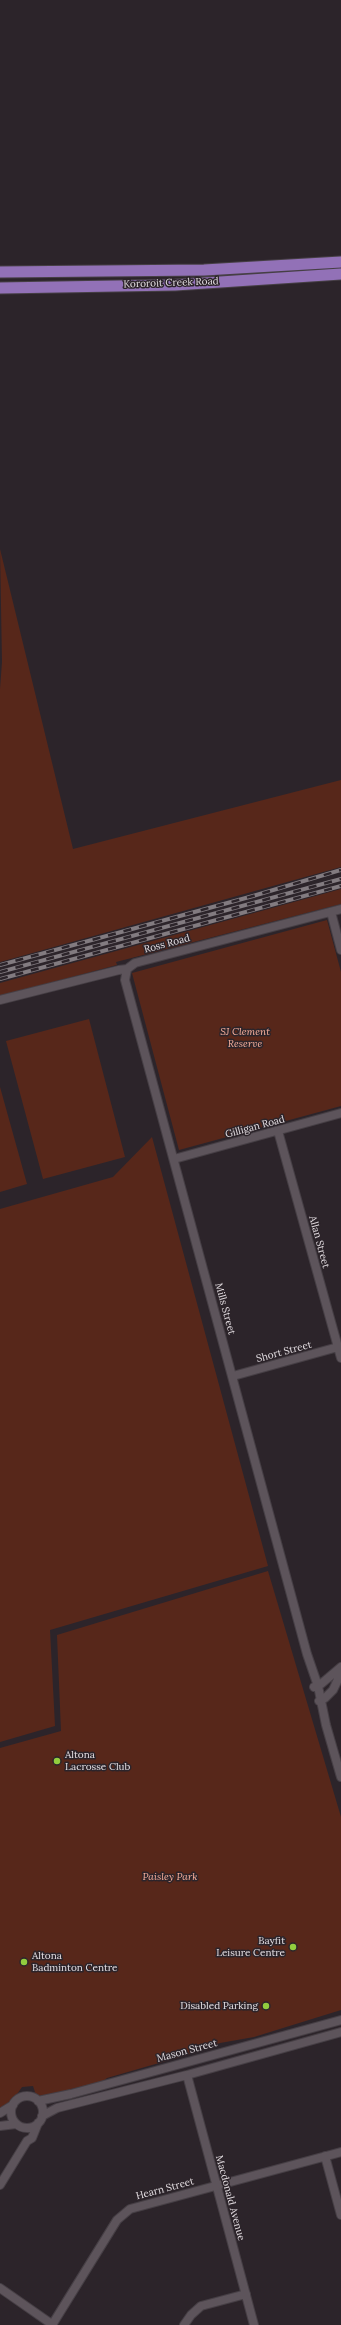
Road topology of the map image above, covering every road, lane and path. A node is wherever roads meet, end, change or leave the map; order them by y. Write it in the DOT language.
graph roads {
  1 [pos="341,262"];
  2 [pos="2,272"];
  3 [pos="341,274"];
  4 [pos="2,288"];
  5 [pos="341,910"];
  6 [pos="331,912"];
  7 [pos="341,950"];
  8 [pos="127,969"];
  9 [pos="0,1000"];
  10 [pos="341,1113"];
  11 [pos="278,1131"];
  12 [pos="174,1159"];
  13 [pos="340,1348"];
  14 [pos="341,1358"];
  15 [pos="233,1376"];
  16 [pos="341,1667"];
  17 [pos="341,1673"];
  18 [pos="316,1686"];
  19 [pos="320,1701"];
  20 [pos="341,1777"];
  21 [pos="341,2020"];
  22 [pos="341,2032"];
  23 [pos="239,2047"];
  24 [pos="242,2058"];
  25 [pos="187,2075"];
  26 [pos="38,2101"];
  27 [pos="13,2105"];
  28 [pos="0,2113"];
  29 [pos="40,2120"];
  30 [pos="18,2125"];
  31 [pos="0,2126"];
  32 [pos="27,2141"];
  33 [pos="341,2152"];
  34 [pos="325,2156"];
  35 [pos="0,2186"];
  36 [pos="217,2186"];
  37 [pos="341,2215"];
  38 [pos="0,2288"];
  39 [pos="246,2294"];
  40 [pos="53,2325"];
  41 [pos="184,2325"];
  42 [pos="254,2325"];
  1 -- 2 [label="main road, Kororoit Creek Road"];
  2 -- 4 [label="main road"];
  3 -- 4 [label="main road, Kororoit Creek Road"];
  5 -- 6 [label="street, Ross Road"];
  6 -- 7 [label="street"];
  6 -- 8 [label="street, Ross Road"];
  8 -- 9 [label="street, Ross Road"];
  8 -- 12 [label="street, Mills Street"];
  10 -- 11 [label="street, Gilligan Road"];
  11 -- 12 [label="street, Gilligan Road"];
  11 -- 13 [label="street, Allan Street"];
  12 -- 15 [label="street, Mills Street"];
  13 -- 14 [label="street, Allan Street"];
  13 -- 15 [label="street, Short Street"];
  15 -- 18 [label="street, Mills Street"];
  16 -- 18 [label="street"];
  17 -- 19 [label="street"];
  18 -- 19 [label="street, Mills Street"];
  19 -- 20 [label="street, Mills Street"];
  21 -- 23 [label="street, Mason Street"];
  22 -- 24 [label="street"];
  23 -- 24 [label="street"];
  23 -- 26 [label="street, Mason Street"];
  24 -- 25 [label="street"];
  25 -- 29 [label="street"];
  25 -- 36 [label="street, Macdonald Avenue"];
  26 -- 27 [label="street"];
  26 -- 29 [label="street"];
  27 -- 28 [label="street"];
  27 -- 30 [label="street"];
  29 -- 30 [label="street"];
  29 -- 32 [label="street"];
  30 -- 31 [label="street"];
  30 -- 32 [label="street"];
  32 -- 35 [label="street"];
  33 -- 34 [label="street, Hearn Street"];
  34 -- 36 [label="street, Hearn Street"];
  34 -- 37 [label="street"];
  36 -- 39 [label="street, Macdonald Avenue"];
  36 -- 40 [label="street, Hearn Street"];
  38 -- 40 [label="street"];
  39 -- 41 [label="street"];
  39 -- 42 [label="street, Macdonald Avenue"];
}
